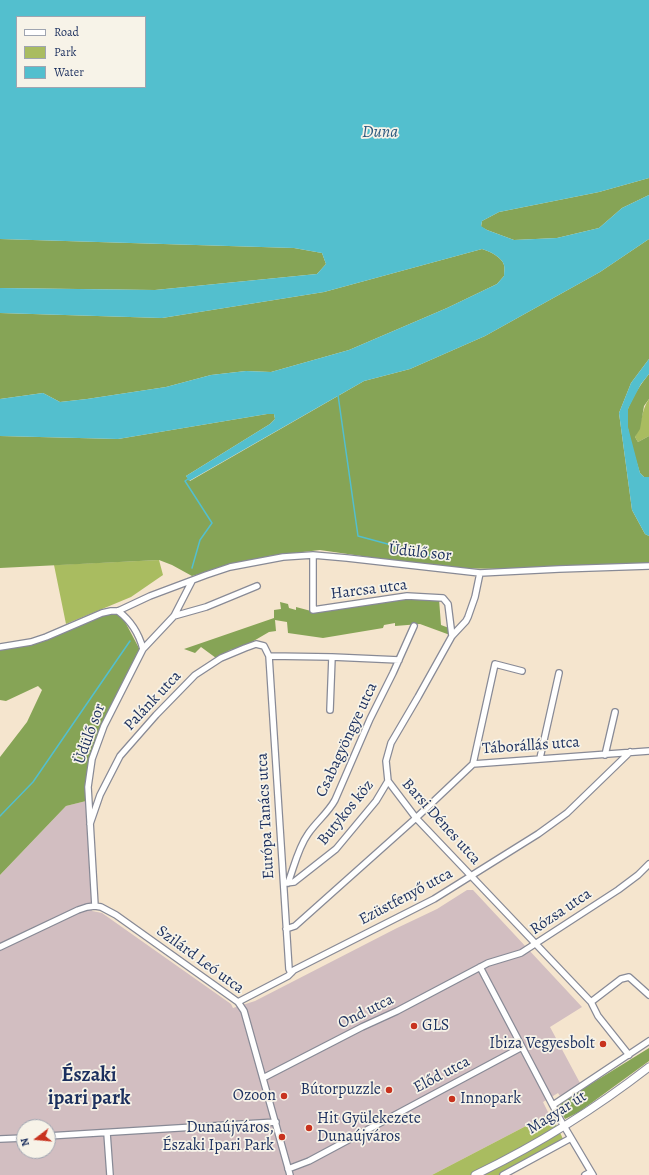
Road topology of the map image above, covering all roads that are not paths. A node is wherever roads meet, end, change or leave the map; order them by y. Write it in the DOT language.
graph roads {
  1 [pos="313,555"];
  2 [pos="649,566"];
  3 [pos="480,573"];
  4 [pos="192,581"];
  5 [pos="257,586"];
  6 [pos="118,611"];
  7 [pos="174,616"];
  8 [pos="414,626"];
  9 [pos="452,636"];
  10 [pos="0,647"];
  11 [pos="142,649"];
  12 [pos="269,656"];
  13 [pos="332,657"];
  14 [pos="399,660"];
  15 [pos="522,671"];
  16 [pos="559,673"];
  17 [pos="330,710"];
  18 [pos="615,712"];
  19 [pos="649,751"];
  20 [pos="630,752"];
  21 [pos="605,755"];
  22 [pos="540,758"];
  23 [pos="473,764"];
  24 [pos="388,781"];
  25 [pos="416,818"];
  26 [pos="90,824"];
  27 [pos="649,864"];
  28 [pos="472,876"];
  29 [pos="285,883"];
  30 [pos="96,906"];
  31 [pos="286,929"];
  32 [pos="536,944"];
  33 [pos="0,947"];
  34 [pos="480,967"];
  35 [pos="291,973"];
  36 [pos="649,995"];
  37 [pos="238,1002"];
  38 [pos="591,1002"];
  39 [pos="649,1041"];
  40 [pos="522,1047"];
  41 [pos="629,1055"];
  42 [pos="649,1067"];
  43 [pos="263,1078"];
  44 [pos="553,1105"];
  45 [pos="276,1122"];
  46 [pos="564,1126"];
  47 [pos="107,1133"];
  48 [pos="56,1136"];
  49 [pos="16,1138"];
  50 [pos="571,1138"];
  51 [pos="0,1139"];
  52 [pos="289,1172"];
  53 [pos="592,1173"];
  54 [pos="110,1175"];
  55 [pos="475,1175"];
  56 [pos="503,1175"];
  57 [pos="585,1175"];
  1 -- 3 [label="street, Üdülő sor"];
  1 -- 4 [label="street, Üdülő sor"];
  1 -- 9 [label="street, Harcsa utca"];
  2 -- 3 [label="street, Üdülő sor"];
  3 -- 9 [label="street, Barsi Dénes utca"];
  4 -- 6 [label="street, Üdülő sor"];
  4 -- 7 [label="street, Üdülő sor"];
  5 -- 7 [label="street"];
  6 -- 10 [label="street, Üdülő sor"];
  6 -- 11 [label="street"];
  7 -- 11 [label="street, Üdülő sor"];
  8 -- 14 [label="street, Csabagyöngye utca"];
  9 -- 24 [label="street, Barsi Dénes utca"];
  11 -- 26 [label="street, Üdülő sor"];
  12 -- 13 [label="street"];
  12 -- 26 [label="street, Palánk utca"];
  12 -- 29 [label="street, Európa Tanács utca"];
  13 -- 14 [label="street"];
  13 -- 17 [label="street"];
  14 -- 29 [label="street, Csabagyöngye utca"];
  15 -- 23 [label="street"];
  16 -- 22 [label="street"];
  18 -- 21 [label="street"];
  19 -- 20 [label="street, Táborállás utca"];
  20 -- 21 [label="street, Táborállás utca"];
  20 -- 28 [label="street, Ezüstfenyő utca"];
  21 -- 22 [label="street, Táborállás utca"];
  22 -- 23 [label="street, Táborállás utca"];
  23 -- 25 [label="street, Táborállás utca"];
  24 -- 25 [label="street, Barsi Dénes utca"];
  24 -- 29 [label="street, Butykos köz"];
  25 -- 28 [label="street, Barsi Dénes utca"];
  25 -- 31 [label="street, Táborállás utca"];
  26 -- 30 [label="street, Üdülő sor"];
  27 -- 32 [label="street, Rózsa utca"];
  28 -- 32 [label="street, Barsi Dénes utca"];
  28 -- 35 [label="street, Ezüstfenyő utca"];
  29 -- 31 [label="street, Európa Tanács utca"];
  30 -- 33 [label="street"];
  30 -- 37 [label="street, Szilárd Leó utca"];
  31 -- 35 [label="street, Európa Tanács utca"];
  32 -- 34 [label="street, Rózsa utca"];
  32 -- 38 [label="street, Barsi Dénes utca"];
  34 -- 40 [label="street"];
  34 -- 43 [label="street, Ond utca"];
  35 -- 37 [label="street, Ezüstfenyő utca"];
  36 -- 38 [label="street"];
  37 -- 43 [label="street, Szilárd Leó utca"];
  38 -- 41 [label="street, Barsi Dénes utca"];
  39 -- 41 [label="street, Magyar út"];
  40 -- 44 [label="street"];
  40 -- 52 [label="street, Előd utca"];
  41 -- 44 [label="street, Magyar út"];
  42 -- 46 [label="street, Magyar út"];
  43 -- 45 [label="street, Szilárd Leó utca"];
  44 -- 46 [label="street"];
  45 -- 47 [label="street"];
  45 -- 52 [label="street, Szilárd Leó utca"];
  46 -- 50 [label="street"];
  46 -- 55 [label="street, Magyar út"];
  47 -- 48 [label="street"];
  47 -- 54 [label="street"];
  49 -- 51 [label="street"];
  50 -- 53 [label="street"];
  50 -- 56 [label="street"];
  53 -- 57 [label="street"];
}
